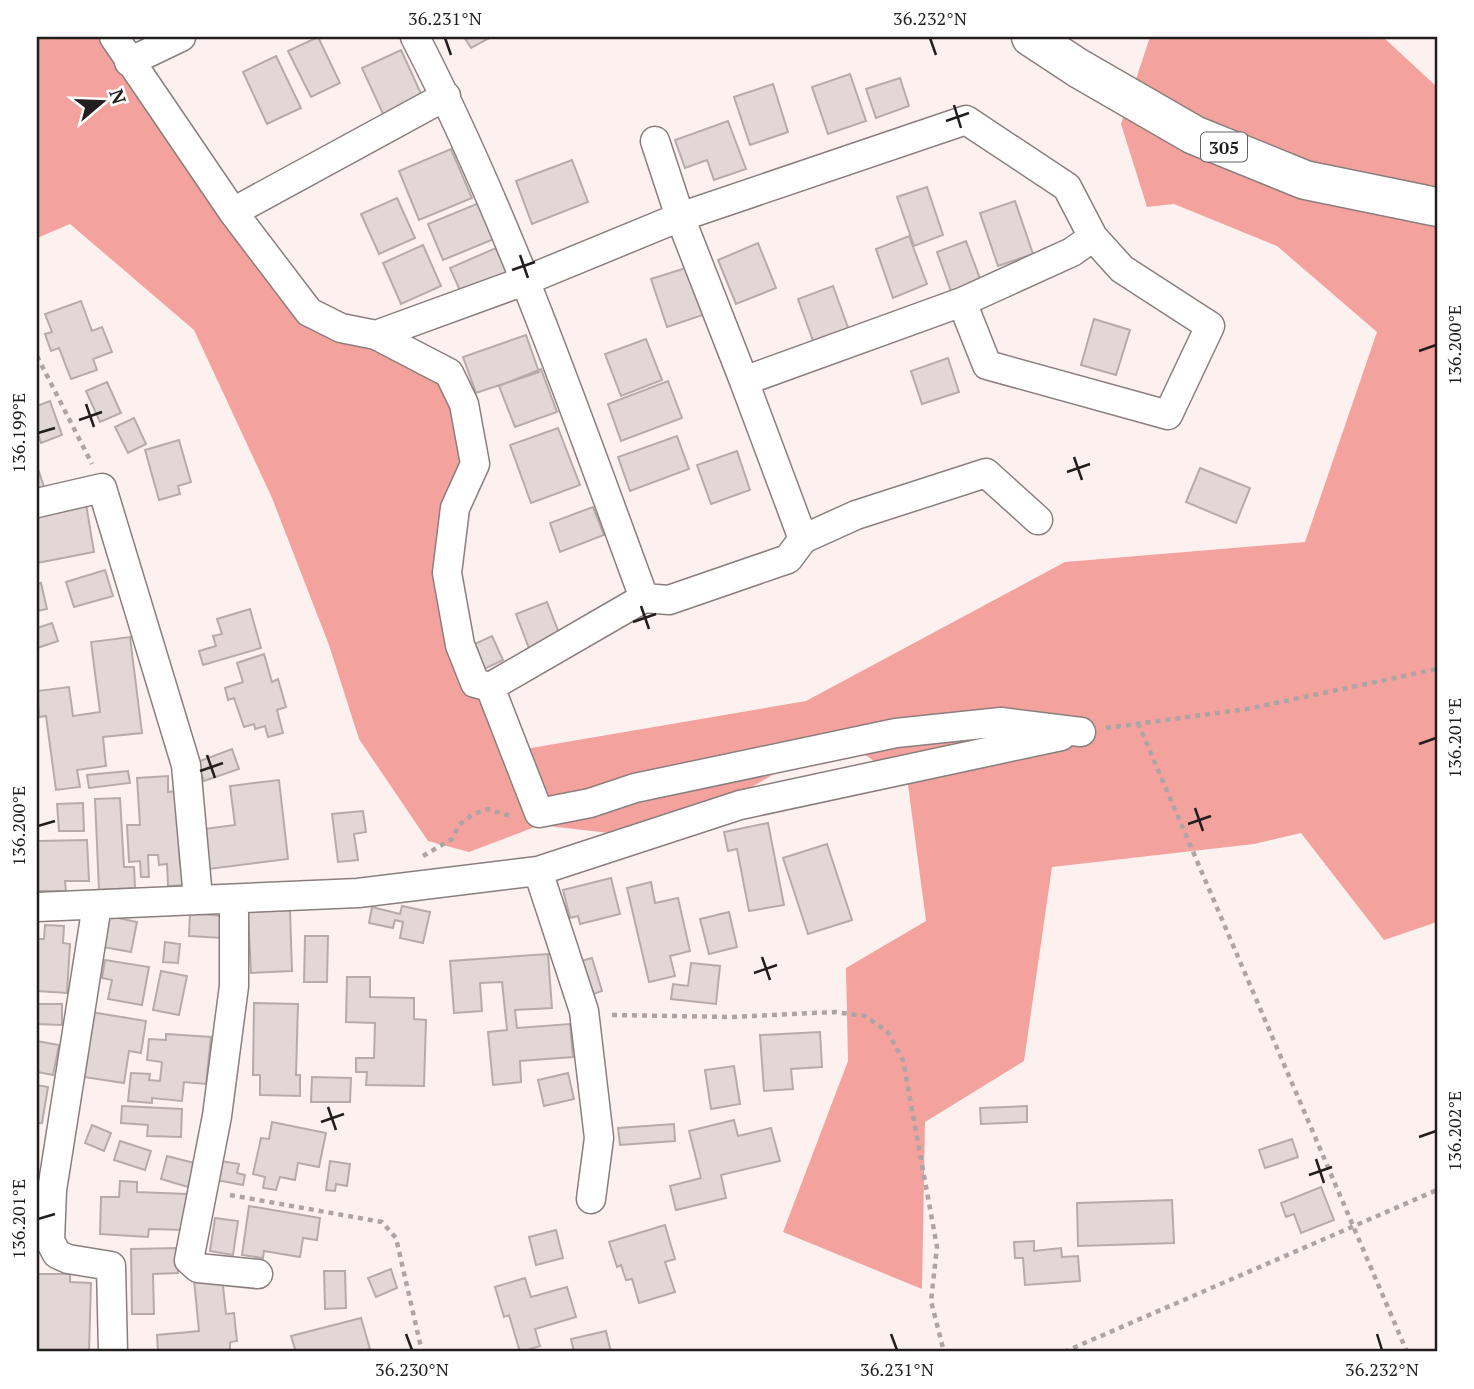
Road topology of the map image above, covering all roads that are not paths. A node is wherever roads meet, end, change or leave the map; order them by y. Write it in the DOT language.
graph roads {
  1 [pos="114,37"];
  2 [pos="181,37"];
  3 [pos="415,37"];
  4 [pos="1031,37"];
  5 [pos="129,62"];
  6 [pos="446,96"];
  7 [pos="655,141"];
  8 [pos="1437,207"];
  9 [pos="233,212"];
  10 [pos="680,217"];
  11 [pos="1093,237"];
  12 [pos="527,280"];
  13 [pos="962,302"];
  14 [pos="376,335"];
  15 [pos="744,381"];
  16 [pos="37,503"];
  17 [pos="1038,520"];
  18 [pos="803,539"];
  19 [pos="643,598"];
  20 [pos="490,687"];
  21 [pos="538,871"];
  22 [pos="198,898"];
  23 [pos="234,899"];
  24 [pos="97,905"];
  25 [pos="37,907"];
  26 [pos="591,1199"];
  27 [pos="258,1274"];
  28 [pos="113,1352"];
  1 -- 5 [label="street"];
  2 -- 5 [label="street"];
  3 -- 6 [label="street"];
  4 -- 8 [label="highway, 305"];
  5 -- 9 [label="street"];
  6 -- 9 [label="street"];
  6 -- 12 [label="street"];
  7 -- 10 [label="street"];
  9 -- 14 [label="street"];
  10 -- 11 [label="street"];
  10 -- 12 [label="street"];
  10 -- 15 [label="street"];
  11 -- 13 [label="street"];
  11 -- 13 [label="street"];
  12 -- 14 [label="street"];
  12 -- 19 [label="street"];
  13 -- 15 [label="street"];
  14 -- 20 [label="street"];
  15 -- 18 [label="street"];
  16 -- 22 [label="street"];
  17 -- 18 [label="street"];
  18 -- 19 [label="street"];
  19 -- 20 [label="street"];
  20 -- 21 [label="street"];
  21 -- 23 [label="street"];
  21 -- 26 [label="street"];
  22 -- 23 [label="street"];
  22 -- 24 [label="street"];
  23 -- 27 [label="street"];
  24 -- 25 [label="street"];
  24 -- 28 [label="street"];
}
